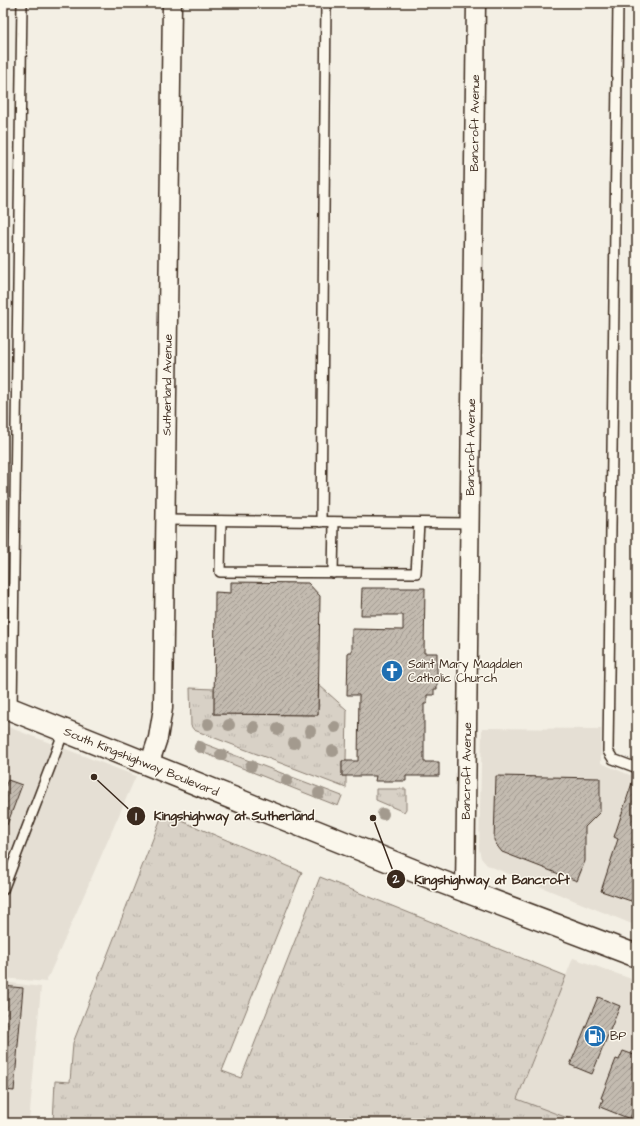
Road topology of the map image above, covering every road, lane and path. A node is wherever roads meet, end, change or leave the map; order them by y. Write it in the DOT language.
graph roads {
  1 [pos="22,3"];
  2 [pos="172,3"];
  3 [pos="326,3"];
  4 [pos="476,3"];
  5 [pos="618,3"];
  6 [pos="165,520"];
  7 [pos="221,521"];
  8 [pos="320,522"];
  9 [pos="334,522"];
  10 [pos="419,523"];
  11 [pos="470,523"];
  12 [pos="333,573"];
  13 [pos="8,708"];
  14 [pos="64,731"];
  15 [pos="149,764"];
  16 [pos="637,768"];
  17 [pos="3,890"];
  18 [pos="465,891"];
  19 [pos="637,956"];
  1 -- 13 [label="lane"];
  2 -- 6 [label="street, Sutherland Avenue"];
  3 -- 8 [label="lane"];
  4 -- 11 [label="street, Bancroft Avenue"];
  5 -- 16 [label="lane"];
  6 -- 7 [label="lane"];
  6 -- 15 [label="street, Sutherland Avenue"];
  7 -- 8 [label="lane"];
  7 -- 12 [label="lane"];
  8 -- 9 [label="lane"];
  9 -- 10 [label="lane"];
  9 -- 12 [label="lane"];
  10 -- 11 [label="lane"];
  10 -- 12 [label="lane"];
  11 -- 18 [label="street, Bancroft Avenue"];
  13 -- 14 [label="main road, South Kingshighway Boulevard"];
  14 -- 15 [label="main road, South Kingshighway Boulevard"];
  14 -- 17 [label="lane"];
  15 -- 18 [label="main road, South Kingshighway Boulevard"];
  18 -- 19 [label="main road, South Kingshighway Boulevard"];
}
